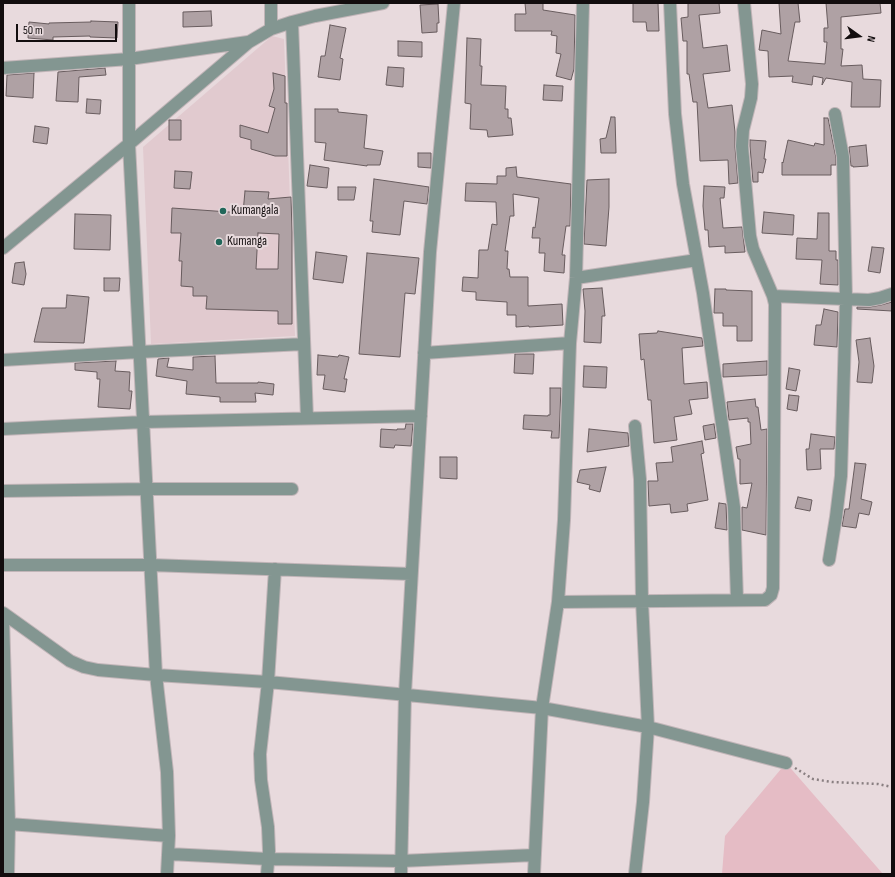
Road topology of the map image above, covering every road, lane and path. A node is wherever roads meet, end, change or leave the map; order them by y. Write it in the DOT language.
graph roads {
  1 [pos="130,3"];
  2 [pos="271,3"];
  3 [pos="383,3"];
  4 [pos="454,3"];
  5 [pos="583,3"];
  6 [pos="670,3"];
  7 [pos="744,3"];
  8 [pos="364,5"];
  9 [pos="292,22"];
  10 [pos="271,29"];
  11 [pos="249,42"];
  12 [pos="129,59"];
  13 [pos="3,68"];
  14 [pos="836,114"];
  15 [pos="128,144"];
  16 [pos="3,248"];
  17 [pos="697,260"];
  18 [pos="576,278"];
  19 [pos="892,294"];
  20 [pos="773,296"];
  21 [pos="846,299"];
  22 [pos="570,343"];
  23 [pos="304,344"];
  24 [pos="139,352"];
  25 [pos="424,353"];
  26 [pos="3,360"];
  27 [pos="421,416"];
  28 [pos="307,418"];
  29 [pos="143,422"];
  30 [pos="635,426"];
  31 [pos="3,429"];
  32 [pos="146,489"];
  33 [pos="292,489"];
  34 [pos="3,491"];
  35 [pos="829,560"];
  36 [pos="150,564"];
  37 [pos="3,565"];
  38 [pos="275,569"];
  39 [pos="411,574"];
  40 [pos="737,600"];
  41 [pos="642,601"];
  42 [pos="558,602"];
  43 [pos="3,613"];
  44 [pos="3,617"];
  45 [pos="156,675"];
  46 [pos="268,682"];
  47 [pos="405,694"];
  48 [pos="542,708"];
  49 [pos="648,726"];
  50 [pos="786,763"];
  51 [pos="892,787"];
  52 [pos="9,824"];
  53 [pos="169,836"];
  54 [pos="169,854"];
  55 [pos="535,855"];
  56 [pos="268,860"];
  57 [pos="401,861"];
  58 [pos="8,874"];
  59 [pos="167,874"];
  60 [pos="267,874"];
  61 [pos="401,874"];
  62 [pos="534,874"];
  63 [pos="635,874"];
  1 -- 12 [label="street"];
  2 -- 10 [label="street"];
  3 -- 8 [label="street"];
  4 -- 25 [label="street"];
  5 -- 18 [label="street"];
  6 -- 17 [label="street"];
  7 -- 20 [label="street"];
  8 -- 9 [label="street"];
  9 -- 10 [label="street"];
  9 -- 23 [label="street"];
  10 -- 11 [label="street"];
  11 -- 12 [label="street"];
  11 -- 15 [label="street"];
  12 -- 13 [label="street"];
  12 -- 15 [label="street"];
  14 -- 21 [label="street"];
  15 -- 16 [label="street"];
  15 -- 24 [label="street"];
  17 -- 18 [label="street"];
  17 -- 40 [label="street"];
  18 -- 22 [label="street"];
  19 -- 21 [label="street"];
  20 -- 21 [label="street"];
  20 -- 40 [label="street"];
  21 -- 35 [label="street"];
  22 -- 25 [label="street"];
  22 -- 42 [label="street"];
  23 -- 24 [label="street"];
  23 -- 28 [label="street"];
  24 -- 26 [label="street"];
  24 -- 29 [label="street"];
  25 -- 27 [label="street"];
  27 -- 28 [label="street"];
  27 -- 39 [label="street"];
  28 -- 29 [label="street"];
  29 -- 31 [label="street"];
  29 -- 32 [label="street"];
  30 -- 41 [label="street"];
  32 -- 33 [label="street"];
  32 -- 34 [label="street"];
  32 -- 36 [label="street"];
  36 -- 37 [label="street"];
  36 -- 38 [label="street"];
  36 -- 45 [label="street"];
  38 -- 39 [label="street"];
  38 -- 46 [label="street"];
  39 -- 47 [label="street"];
  40 -- 41 [label="street"];
  41 -- 42 [label="street"];
  41 -- 49 [label="street"];
  42 -- 48 [label="street"];
  43 -- 45 [label="street"];
  44 -- 52 [label="street"];
  45 -- 46 [label="street"];
  45 -- 53 [label="street"];
  46 -- 47 [label="street"];
  46 -- 56 [label="street"];
  47 -- 48 [label="street"];
  47 -- 57 [label="street"];
  48 -- 49 [label="street"];
  48 -- 55 [label="street"];
  49 -- 50 [label="street"];
  49 -- 63 [label="street"];
  50 -- 51 [label="path"];
  52 -- 53 [label="street"];
  52 -- 58 [label="street"];
  53 -- 54 [label="street"];
  54 -- 56 [label="street"];
  54 -- 59 [label="street"];
  55 -- 57 [label="street"];
  55 -- 62 [label="street"];
  56 -- 57 [label="street"];
  56 -- 60 [label="street"];
  57 -- 61 [label="street"];
}
